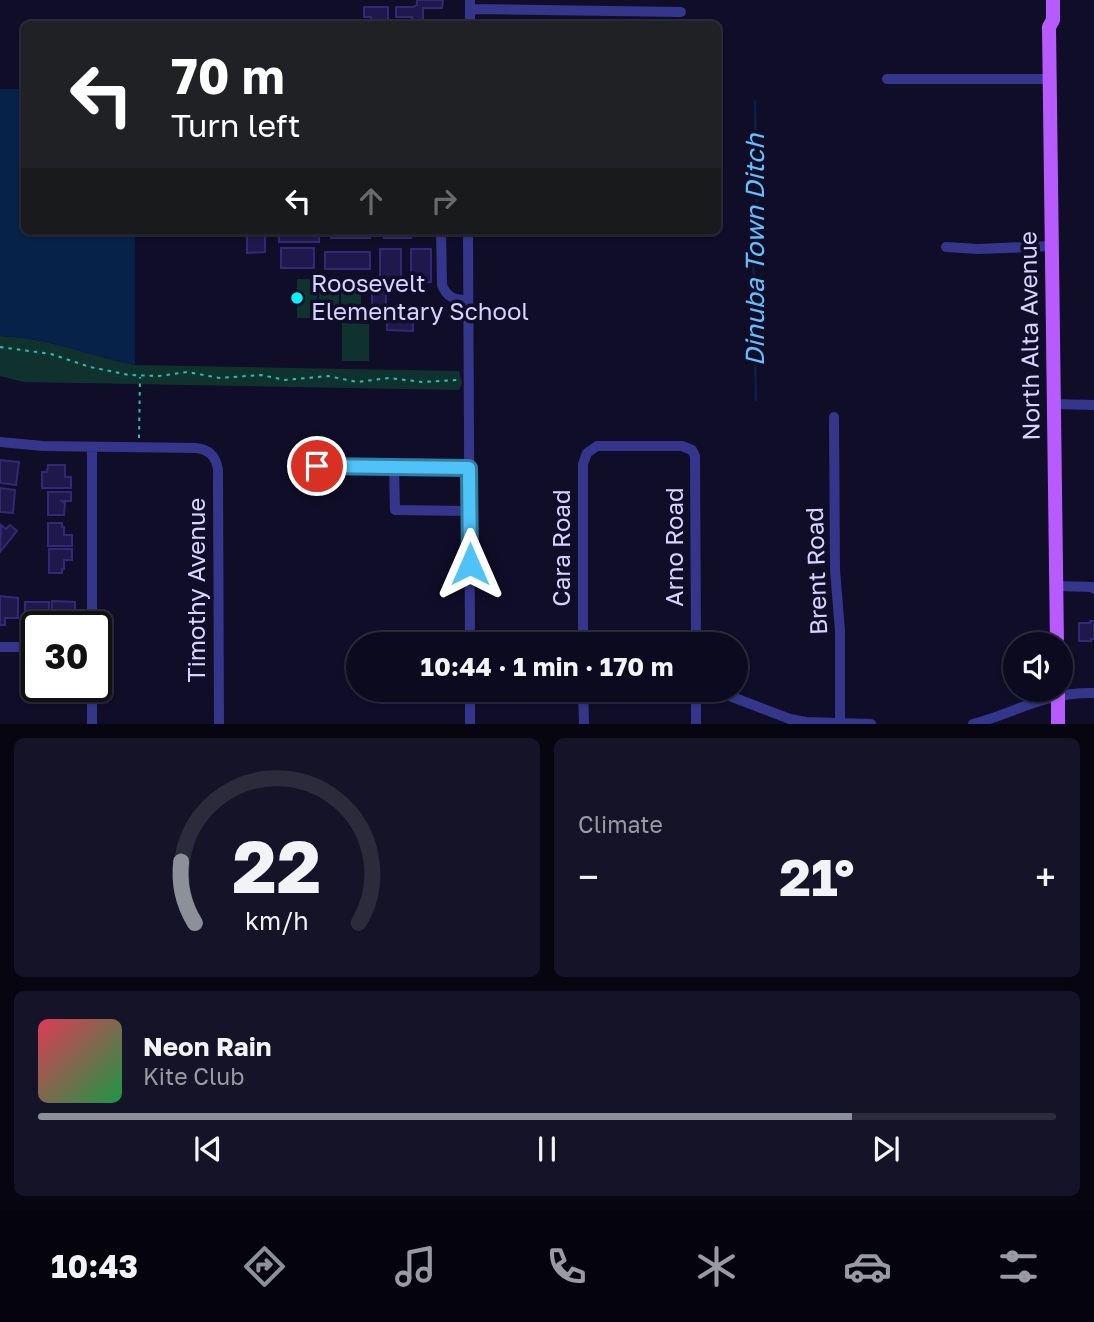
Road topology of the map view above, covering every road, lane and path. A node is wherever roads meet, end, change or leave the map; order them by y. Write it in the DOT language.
graph roads {
  1 [pos="1043,0"];
  2 [pos="1053,0"];
  3 [pos="470,5"];
  4 [pos="681,12"];
  5 [pos="1049,27"];
  6 [pos="887,79"];
  7 [pos="1051,79"];
  8 [pos="441,235"];
  9 [pos="468,235"];
  10 [pos="1052,246"];
  11 [pos="946,247"];
  12 [pos="468,300"];
  13 [pos="0,347"];
  14 [pos="140,376"];
  15 [pos="459,380"];
  16 [pos="1053,404"];
  17 [pos="1094,405"];
  18 [pos="834,416"];
  19 [pos="0,442"];
  20 [pos="92,447"];
  21 [pos="139,447"];
  22 [pos="587,453"];
  23 [pos="317,466"];
  24 [pos="394,468"];
  25 [pos="469,468"];
  26 [pos="469,511"];
  27 [pos="1057,586"];
  28 [pos="1094,589"];
  29 [pos="92,611"];
  30 [pos="470,632"];
  31 [pos="583,632"];
  32 [pos="696,632"];
  33 [pos="1058,632"];
  34 [pos="0,647"];
  35 [pos="21,647"];
  36 [pos="1073,692"];
  37 [pos="1094,693"];
  38 [pos="92,702"];
  39 [pos="470,702"];
  40 [pos="583,702"];
  41 [pos="696,702"];
  42 [pos="745,702"];
  43 [pos="1031,702"];
  44 [pos="1058,702"];
  45 [pos="92,723"];
  46 [pos="219,723"];
  47 [pos="470,723"];
  48 [pos="584,723"];
  49 [pos="696,723"];
  50 [pos="840,723"];
  51 [pos="871,723"];
  52 [pos="973,723"];
  53 [pos="1058,723"];
  1 -- 5 [label="main road, North Alta Avenue"];
  2 -- 5 [label="main road, North Alta Avenue"];
  3 -- 4 [label="street"];
  5 -- 7 [label="main road, North Alta Avenue"];
  6 -- 7 [label="street"];
  7 -- 10 [label="main road, North Alta Avenue"];
  8 -- 12 [label="street"];
  9 -- 12 [label="street"];
  10 -- 11 [label="street"];
  10 -- 16 [label="main road, North Alta Avenue"];
  12 -- 25 [label="street"];
  13 -- 14 [label="path"];
  14 -- 15 [label="path"];
  14 -- 21 [label="path"];
  16 -- 17 [label="street"];
  16 -- 27 [label="main road, North Alta Avenue"];
  18 -- 50 [label="street, Brent Road"];
  19 -- 20 [label="street"];
  20 -- 21 [label="street"];
  20 -- 29 [label="street"];
  21 -- 46 [label="street, Timothy Avenue"];
  22 -- 31 [label="street, Cara Road"];
  22 -- 32 [label="street, Arno Road"];
  23 -- 24 [label="street"];
  24 -- 25 [label="street"];
  24 -- 26 [label="street"];
  25 -- 26 [label="street"];
  26 -- 30 [label="street"];
  27 -- 28 [label="street"];
  27 -- 33 [label="main road, North Alta Avenue"];
  34 -- 35 [label="street"];
  36 -- 37 [label="street"];
  38 -- 45 [label="street"];
  39 -- 47 [label="street"];
  40 -- 48 [label="street"];
  41 -- 49 [label="street"];
  42 -- 50 [label="street"];
  43 -- 52 [label="street"];
  44 -- 53 [label="main road"];
  50 -- 51 [label="street"];
}
